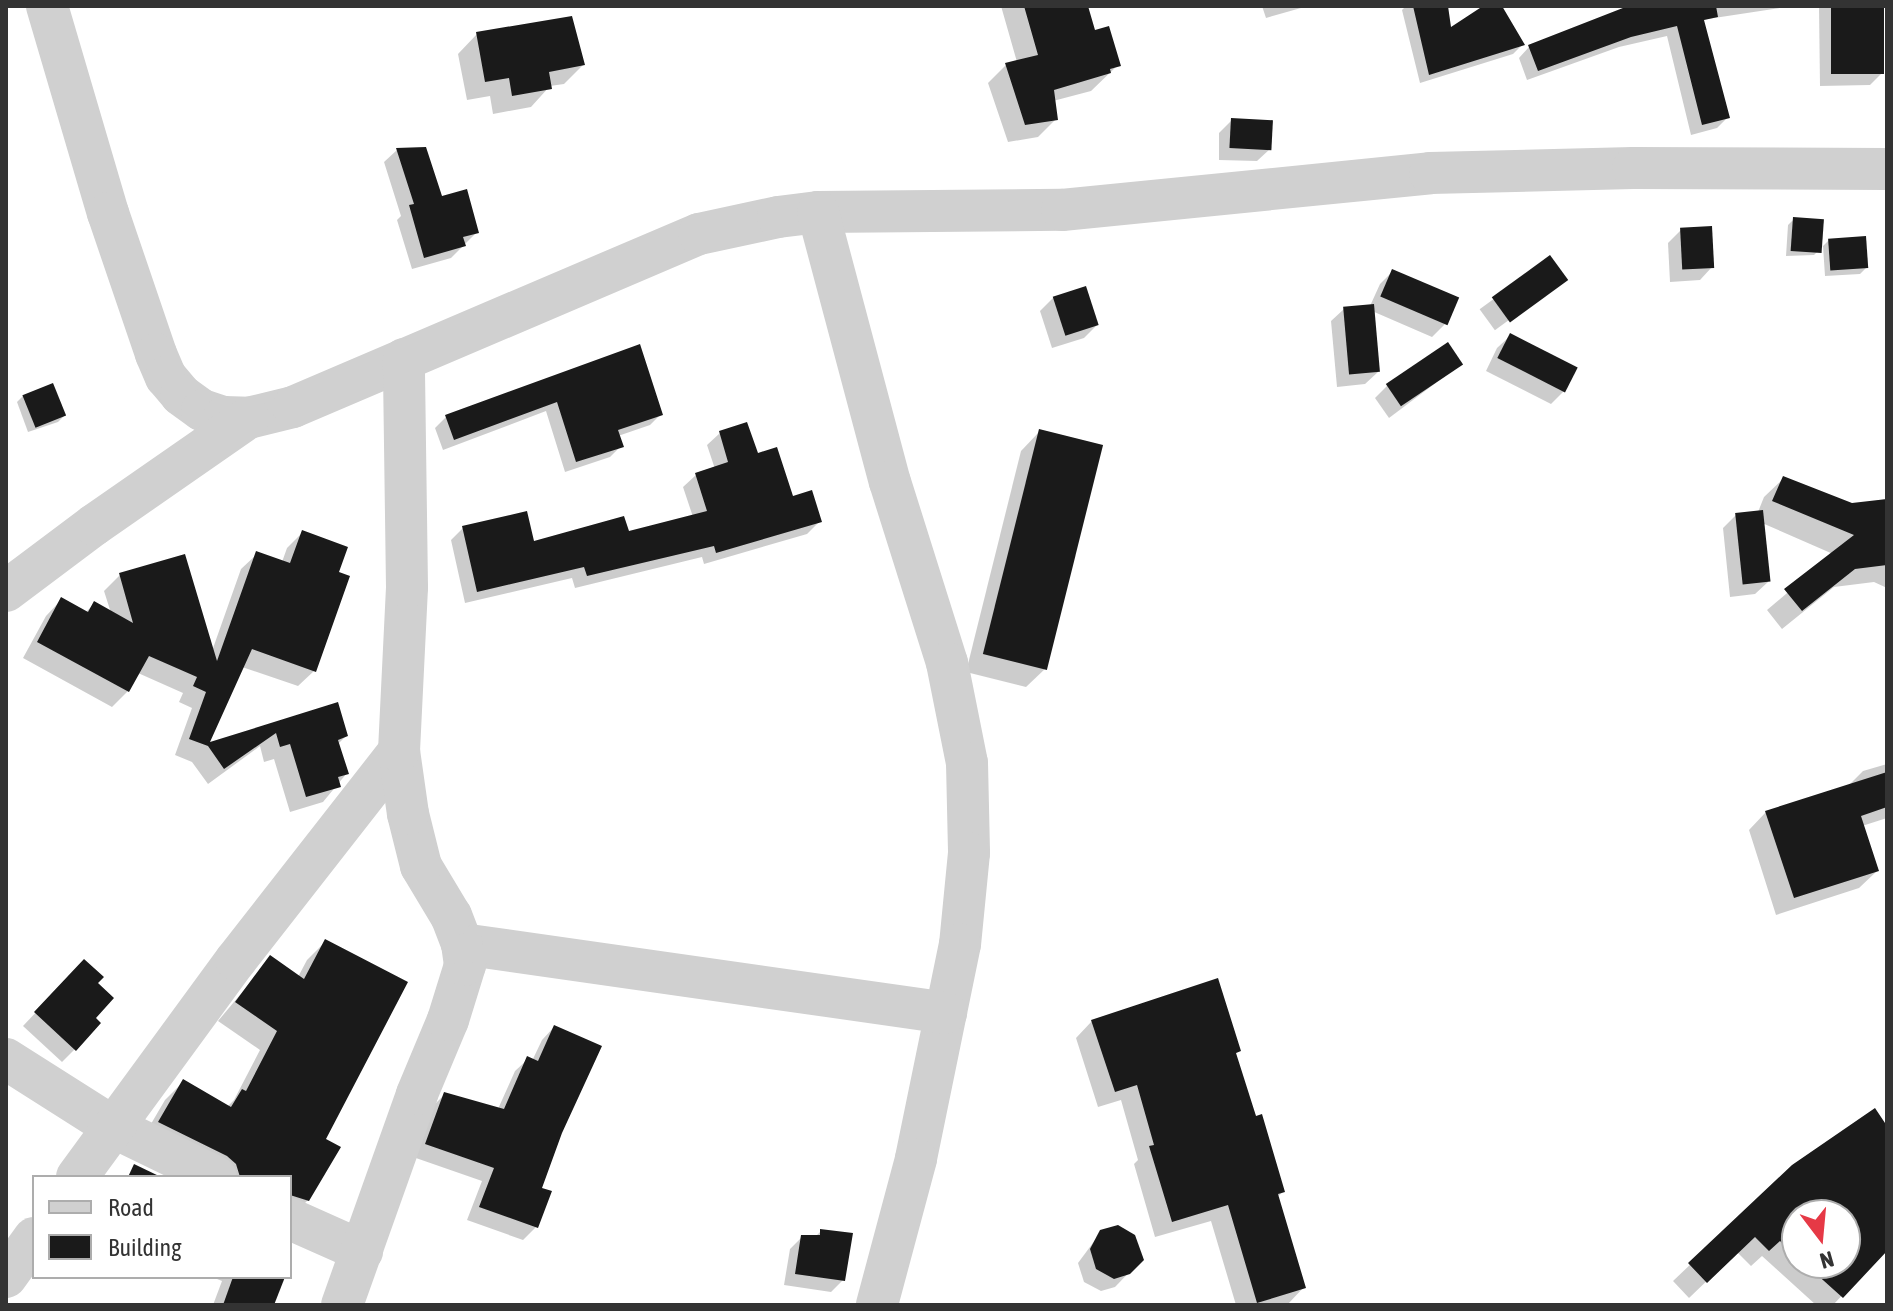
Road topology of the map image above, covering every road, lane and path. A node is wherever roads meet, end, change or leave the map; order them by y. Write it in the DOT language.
graph roads {
  1 [pos="47,6"];
  2 [pos="1887,169"];
  3 [pos="818,212"];
  4 [pos="404,359"];
  5 [pos="248,418"];
  6 [pos="6,591"];
  7 [pos="399,751"];
  8 [pos="462,944"];
  9 [pos="946,1013"];
  10 [pos="6,1059"];
  11 [pos="113,1127"];
  12 [pos="78,1175"];
  13 [pos="212,1175"];
  14 [pos="292,1220"];
  15 [pos="32,1241"];
  16 [pos="362,1251"];
  17 [pos="6,1277"];
  18 [pos="342,1305"];
  19 [pos="877,1305"];
  1 -- 5 [label="street"];
  2 -- 3 [label="street"];
  3 -- 4 [label="street"];
  3 -- 9 [label="street"];
  4 -- 5 [label="street"];
  4 -- 7 [label="street"];
  5 -- 6 [label="street"];
  7 -- 8 [label="street"];
  7 -- 11 [label="street"];
  8 -- 9 [label="street"];
  8 -- 16 [label="street"];
  9 -- 19 [label="street"];
  10 -- 11 [label="street"];
  11 -- 12 [label="street"];
  11 -- 13 [label="street"];
  14 -- 16 [label="street"];
  15 -- 17 [label="street"];
  16 -- 18 [label="street"];
}
